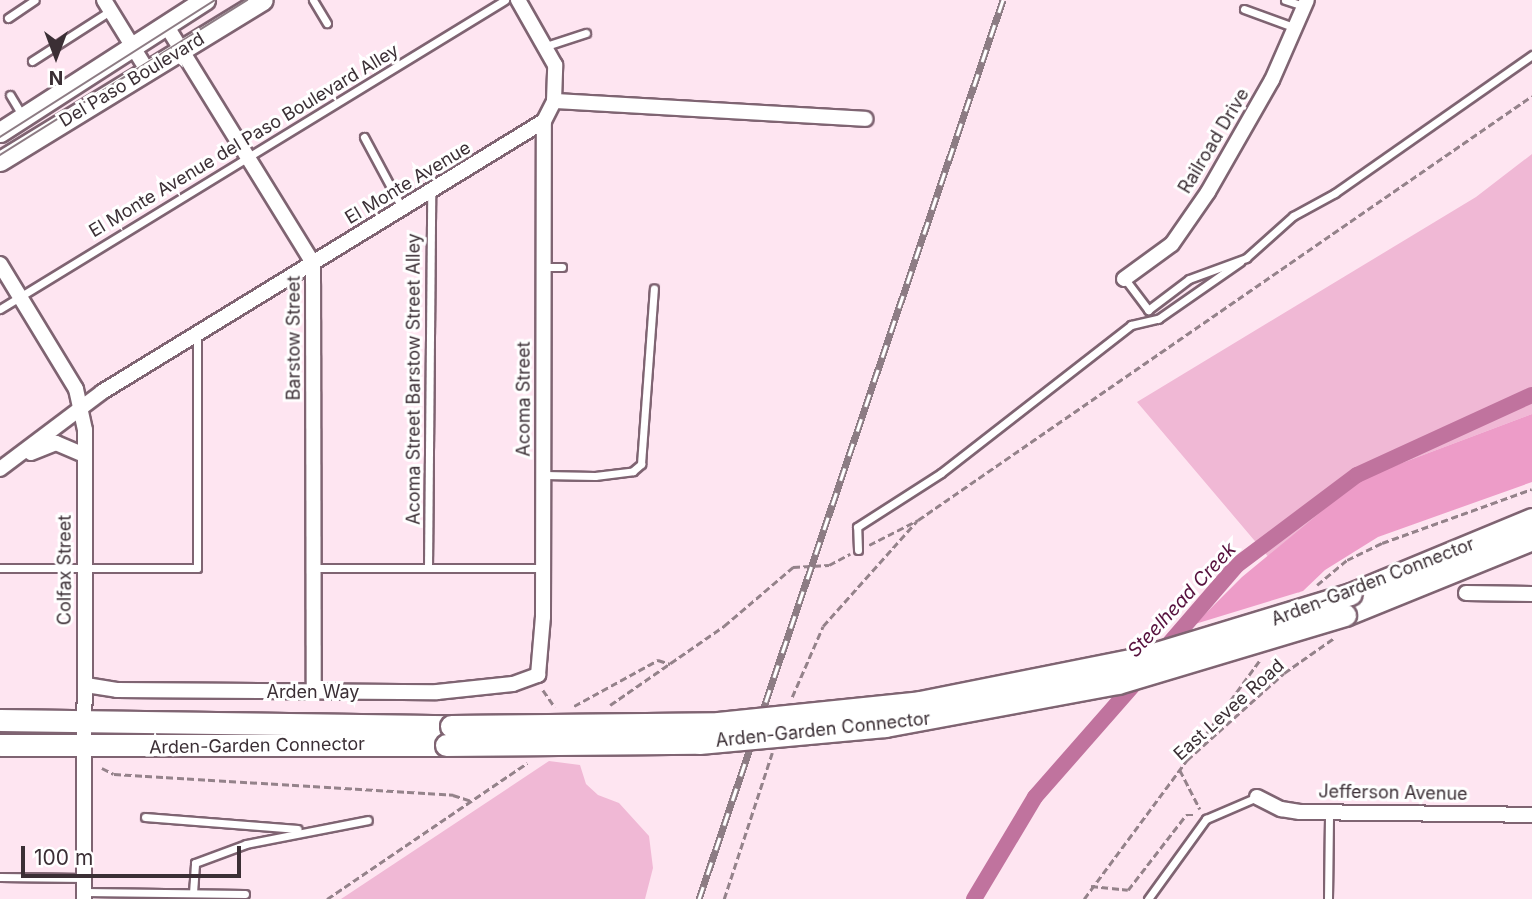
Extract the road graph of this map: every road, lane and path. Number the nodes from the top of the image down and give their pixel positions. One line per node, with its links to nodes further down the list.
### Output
1 (35, 0): 11 (lane)
2 (205, 0): 13 (main road, Del Paso Boulevard)
3 (263, 0): 18 (main road, Del Paso Boulevard)
4 (313, 0): 12 (lane)
5 (505, 0): 30 (lane, El Monte Avenue del Paso Boulevard Alley)
6 (518, 0): 16 (street)
7 (1285, 0): 8 (lane)
8 (1306, 3): 14 (street, Railroad Drive)
9 (107, 5): 17 (street); 20 (lane)
10 (1244, 9): 14 (lane)
11 (8, 18)
12 (327, 23)
13 (166, 25): 17 (main road, Del Paso Boulevard); 18 (street, Barstow Street)
14 (1297, 28): 39 (street, Railroad Drive)
15 (586, 33): 16 (lane)
16 (546, 46): 24 (street)
17 (134, 47): 21 (street); 25 (main road, Del Paso Boulevard)
18 (182, 50): 21 (main road, Del Paso Boulevard); 30 (street, Barstow Street)
19 (1532, 55): 34 (lane)
20 (32, 61)
21 (147, 70): 31 (main road, Del Paso Boulevard)
22 (10, 95): 25 (lane)
23 (1532, 96): 49 (path)
24 (554, 101): 26 (street); 27 (street)
25 (23, 117): 28 (main road, Del Paso Boulevard)
26 (864, 119)
27 (544, 121): 32 (street, El Monte Avenue); 37 (street, Acoma Street)
28 (0, 131)
29 (364, 137): 33 (lane)
30 (250, 157): 35 (street, Barstow Street); 41 (lane, El Monte Avenue del Paso Boulevard Alley)
31 (0, 161)
32 (431, 191): 33 (street, El Monte Avenue); 52 (lane, Acoma Street Barstow Street Alley)
33 (402, 209): 35 (street, El Monte Avenue)
34 (1246, 258): 39 (lane); 51 (lane)
35 (313, 263): 43 (street, El Monte Avenue); 55 (street, Barstow Street)
36 (0, 264): 41 (street, Colfax Street)
37 (543, 267): 38 (lane); 47 (street, Acoma Street)
38 (562, 267)
39 (1124, 279)
40 (653, 288): 47 (lane)
41 (20, 297): 42 (lane, El Monte Avenue del Paso Boulevard Alley); 44 (street, Colfax Street)
42 (0, 309)
43 (197, 333): 44 (street, El Monte Avenue); 54 (lane)
44 (81, 407): 45 (street, Colfax Street); 46 (street, El Monte Avenue)
45 (84, 455): 46 (street, El Monte Avenue); 54 (street, Colfax Street)
46 (5, 464)
47 (543, 475): 56 (street, Acoma Street)
48 (1532, 519): 66 (main road, Arden-Garden Connector, bridge)
49 (918, 520)
50 (1532, 539): 59 (main road, Arden-Garden Connector)
51 (858, 550)
52 (428, 567): 55 (lane); 56 (lane)
53 (0, 568): 54 (lane)
54 (84, 568): 62 (street, Colfax Street)
55 (313, 568): 63 (street, Barstow Street)
56 (543, 568): 61 (street, Acoma Street)
57 (1466, 593): 58 (street)
58 (1532, 594)
59 (1345, 615): 66 (main road, Arden-Garden Connector, bridge); 70 (path, East Levee Road)
60 (670, 664): 61 (path)
61 (538, 675): 63 (street, Arden Way)
62 (86, 685): 63 (street, Arden Way); 65 (street, Colfax Street)
63 (314, 692)
64 (0, 720): 65 (main road)
65 (86, 722): 66 (main road, Arden-Garden Connector); 68 (street, Colfax Street)
66 (448, 736): 68 (main road, Arden-Garden Connector)
67 (0, 746): 68 (main road)
68 (86, 747): 81 (street, Colfax Street)
69 (102, 768): 72 (path)
70 (1180, 770): 76 (path); 80 (path, East Levee Road)
71 (1257, 797): 73 (street, Jefferson Avenue); 76 (lane)
72 (472, 801)
73 (1329, 811): 74 (street, Jefferson Avenue); 86 (lane)
74 (1532, 815)
75 (145, 817): 78 (lane)
76 (1206, 819): 80 (path); 85 (lane)
77 (368, 820): 78 (lane)
78 (305, 830): 82 (lane)
79 (0, 877): 81 (lane)
80 (1091, 886): 84 (path, East Levee Road)
81 (84, 890): 82 (lane)
82 (193, 893): 83 (lane)
83 (245, 894)
84 (1084, 899)
85 (1148, 899)
86 (1328, 899)

